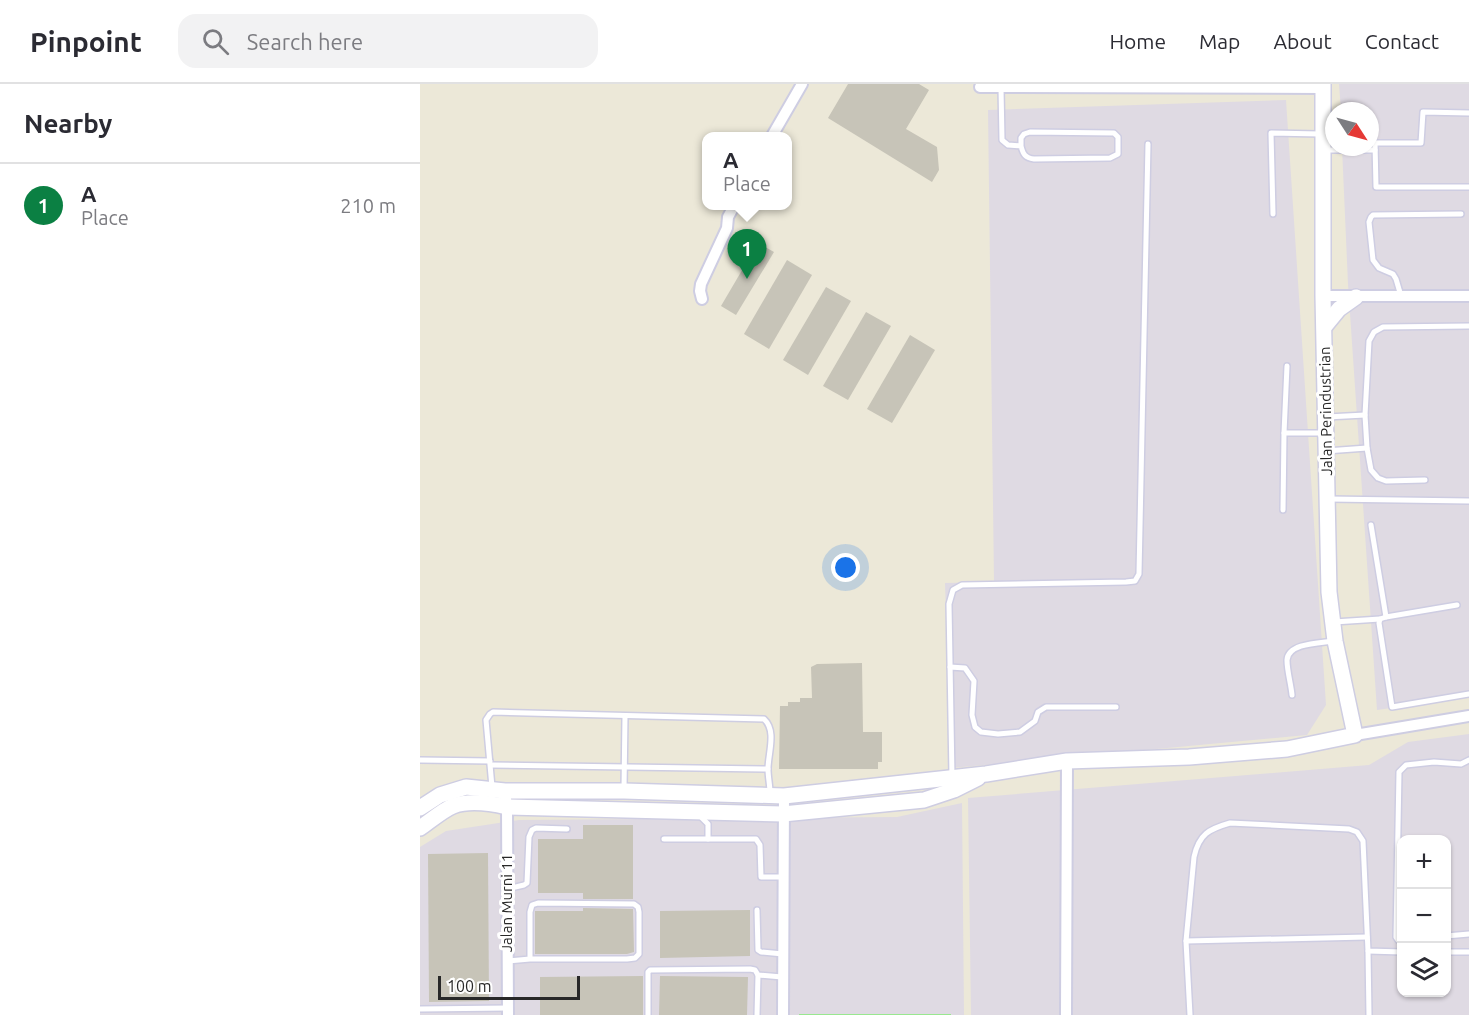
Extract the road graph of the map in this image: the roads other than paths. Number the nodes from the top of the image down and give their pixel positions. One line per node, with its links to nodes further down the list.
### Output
1 (802, 84): 6 (street)
2 (1323, 86): 4 (street); 7 (main road, Jalan Perindustrian)
3 (980, 87): 4 (street)
4 (1001, 88): 10 (lane)
5 (1469, 112): 8 (lane)
6 (774, 132)
7 (1323, 142): 14 (lane); 16 (main road, Jalan Perindustrian)
8 (1379, 143)
9 (1148, 144): 39 (lane)
10 (1021, 146): 10 (lane)
11 (1375, 156): 12 (lane)
12 (1469, 188)
13 (732, 210): 20 (street)
14 (1273, 214)
15 (1461, 214): 17 (lane)
16 (1323, 296): 19 (street); 21 (main road, Jalan Perindustrian)
17 (1401, 296): 18 (street); 19 (street)
18 (1469, 296)
19 (1356, 297): 21 (main road)
20 (702, 299)
21 (1325, 326): 25 (main road, Jalan Perindustrian)
22 (1469, 326): 24 (lane)
23 (1287, 366): 26 (lane)
24 (1365, 415): 25 (lane); 28 (lane)
25 (1325, 417): 27 (main road, Jalan Perindustrian)
26 (1284, 432): 27 (lane); 33 (lane)
27 (1326, 433): 29 (main road, Jalan Perindustrian)
28 (1367, 448): 29 (lane); 30 (lane)
29 (1326, 451): 31 (main road, Jalan Perindustrian)
30 (1425, 480)
31 (1328, 499): 32 (lane); 37 (main road, Jalan Perindustrian)
32 (1469, 501)
33 (1283, 510)
34 (1371, 525): 36 (lane)
35 (1457, 605): 36 (lane)
36 (1383, 618): 37 (lane); 40 (lane)
37 (1332, 622): 38 (main road, Jalan Perindustrian)
38 (1335, 641): 41 (lane); 45 (main road, Jalan Perindustrian)
39 (950, 667): 42 (lane); 52 (lane)
40 (1469, 694)
41 (1292, 695)
42 (1116, 706)
43 (625, 716): 49 (lane); 50 (lane); 51 (lane)
44 (1469, 716): 45 (street)
45 (1355, 735): 48 (main road)
46 (420, 760): 49 (lane)
47 (1469, 760): 69 (lane)
48 (1067, 761): 52 (main road); 85 (street)
49 (490, 763): 50 (lane); 55 (lane)
50 (625, 766): 51 (lane); 53 (lane)
51 (768, 769): 54 (lane)
52 (953, 783): 54 (main road); 58 (main road)
53 (624, 791): 54 (main road); 55 (main road)
54 (777, 795): 58 (street)
55 (499, 797): 56 (main road); 57 (main road); 59 (main road); 64 (street, Jalan Murni 11)
56 (420, 808)
57 (691, 812): 58 (main road); 62 (lane)
58 (783, 814): 63 (street)
59 (420, 828)
60 (567, 829): 64 (lane)
61 (664, 839): 62 (lane)
62 (708, 839): 63 (lane)
63 (783, 877): 75 (street)
64 (507, 889): 77 (street, Jalan Murni 11)
65 (757, 910): 75 (lane)
66 (1469, 934): 67 (lane)
67 (1451, 936)
68 (1367, 937): 70 (lane); 70 (lane); 71 (lane)
69 (1397, 938)
70 (1186, 941): 86 (lane)
71 (1368, 951): 72 (lane); 87 (lane)
72 (1397, 952)
73 (1451, 952): 74 (lane)
74 (1469, 952)
75 (783, 954): 79 (street)
76 (530, 959): 76 (lane); 77 (lane)
77 (507, 961): 81 (street, Jalan Murni 11)
78 (758, 975): 79 (lane); 82 (lane); 83 (lane)
79 (783, 977): 84 (street)
80 (420, 1009): 81 (lane)
81 (508, 1012)
82 (648, 1015)
83 (757, 1015)
84 (783, 1015)
85 (1066, 1015)
86 (1190, 1015)
87 (1370, 1015)

